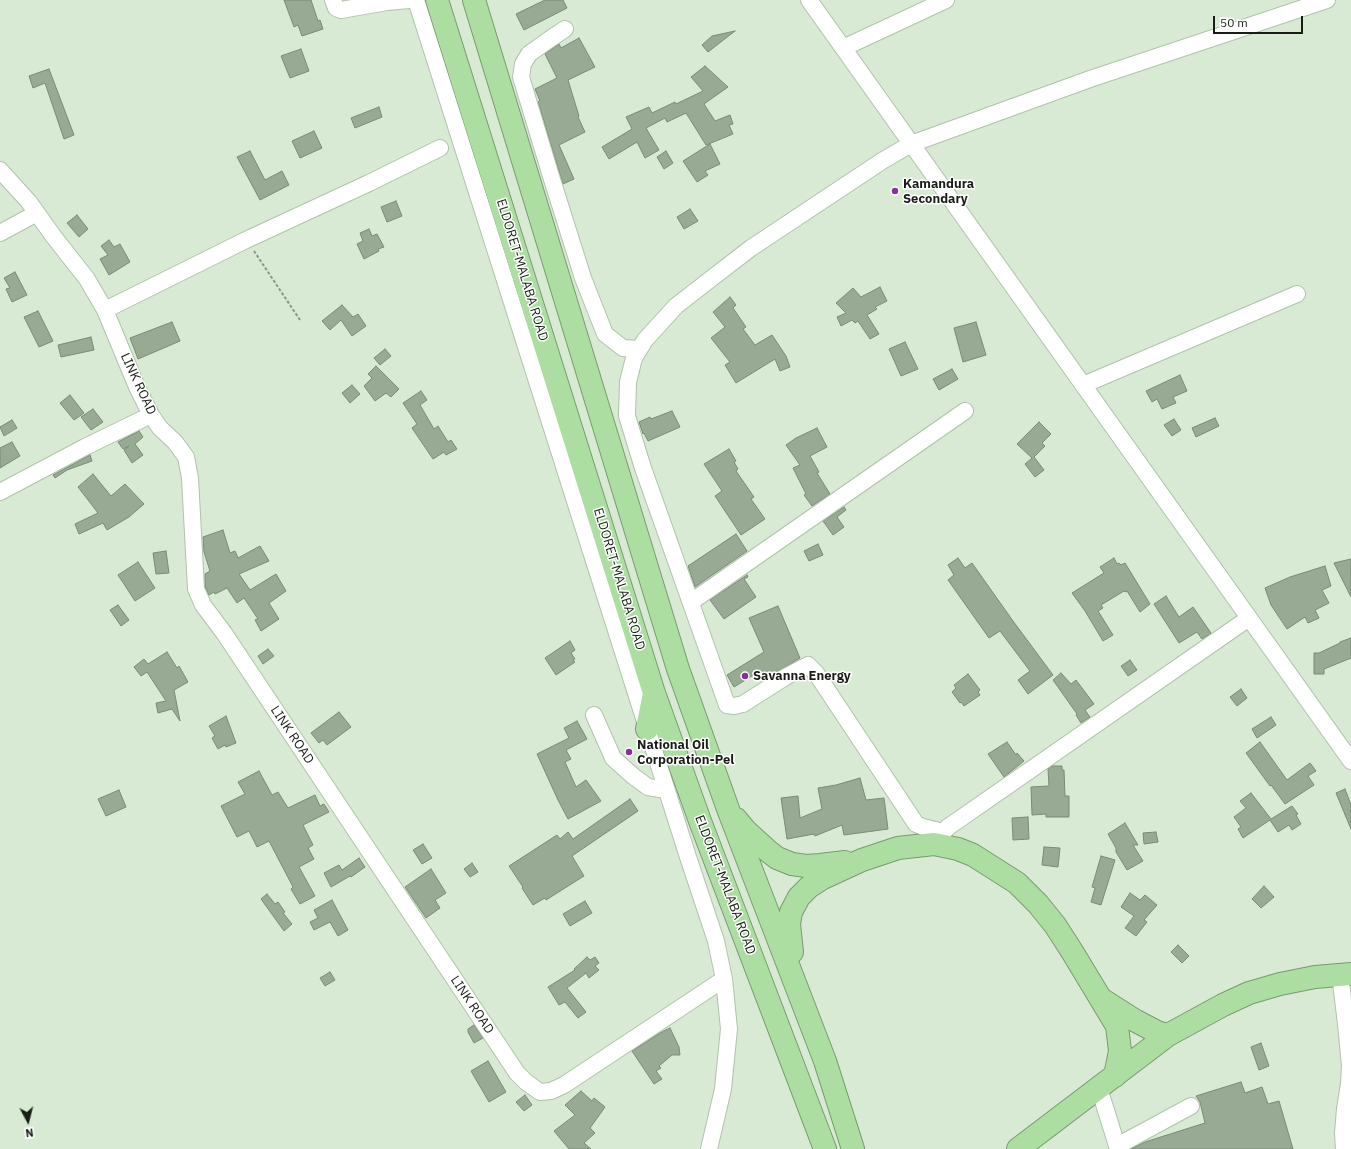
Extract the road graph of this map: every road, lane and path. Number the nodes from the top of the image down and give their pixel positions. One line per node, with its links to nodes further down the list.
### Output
1 (333, 0): 9 (street)
2 (408, 0): 9 (street)
3 (416, 0): 30 (street, ELDORET-MALABA ROAD)
4 (437, 0): 28 (highway, ELDORET-MALABA ROAD)
5 (474, 0): 33 (highway)
6 (809, 0): 11 (street)
7 (946, 0): 11 (street)
8 (1327, 0): 12 (street)
9 (386, 1)
10 (565, 29): 21 (street)
11 (843, 48): 12 (street)
12 (911, 144): 21 (street); 22 (street)
13 (440, 148): 17 (street)
14 (0, 170): 15 (street, LINK ROAD)
15 (37, 213): 16 (street); 19 (street, LINK ROAD)
16 (0, 233)
17 (246, 240): 19 (street); 20 (path)
18 (1297, 294): 22 (street)
19 (105, 310): 24 (street, LINK ROAD)
20 (300, 320)
21 (639, 350): 26 (street)
22 (1083, 385): 27 (street)
23 (965, 411): 26 (street)
24 (151, 415): 25 (street); 37 (street, LINK ROAD)
25 (0, 492)
26 (691, 602): 34 (street)
27 (1249, 618): 31 (street); 34 (street)
28 (654, 693): 30 (highway); 45 (highway, ELDORET-MALABA ROAD)
29 (594, 715): 32 (street)
30 (647, 729): 32 (street, ELDORET-MALABA ROAD)
31 (1351, 761)
32 (666, 790): 37 (street, ELDORET-MALABA ROAD)
33 (728, 809): 35 (highway); 39 (highway)
34 (939, 838): 35 (highway); 38 (highway)
35 (862, 860): 39 (highway)
36 (1348, 973): 40 (highway); 48 (street)
37 (724, 979): 44 (street, ELDORET-MALABA ROAD)
38 (1102, 999): 40 (highway); 41 (highway)
39 (801, 1001): 46 (highway)
40 (1168, 1035): 41 (highway)
41 (1107, 1082): 43 (street); 47 (highway)
42 (1190, 1106): 43 (street)
43 (1118, 1147)
44 (709, 1149)
45 (825, 1149)
46 (853, 1149)
47 (1018, 1149)
48 (1344, 1149)

